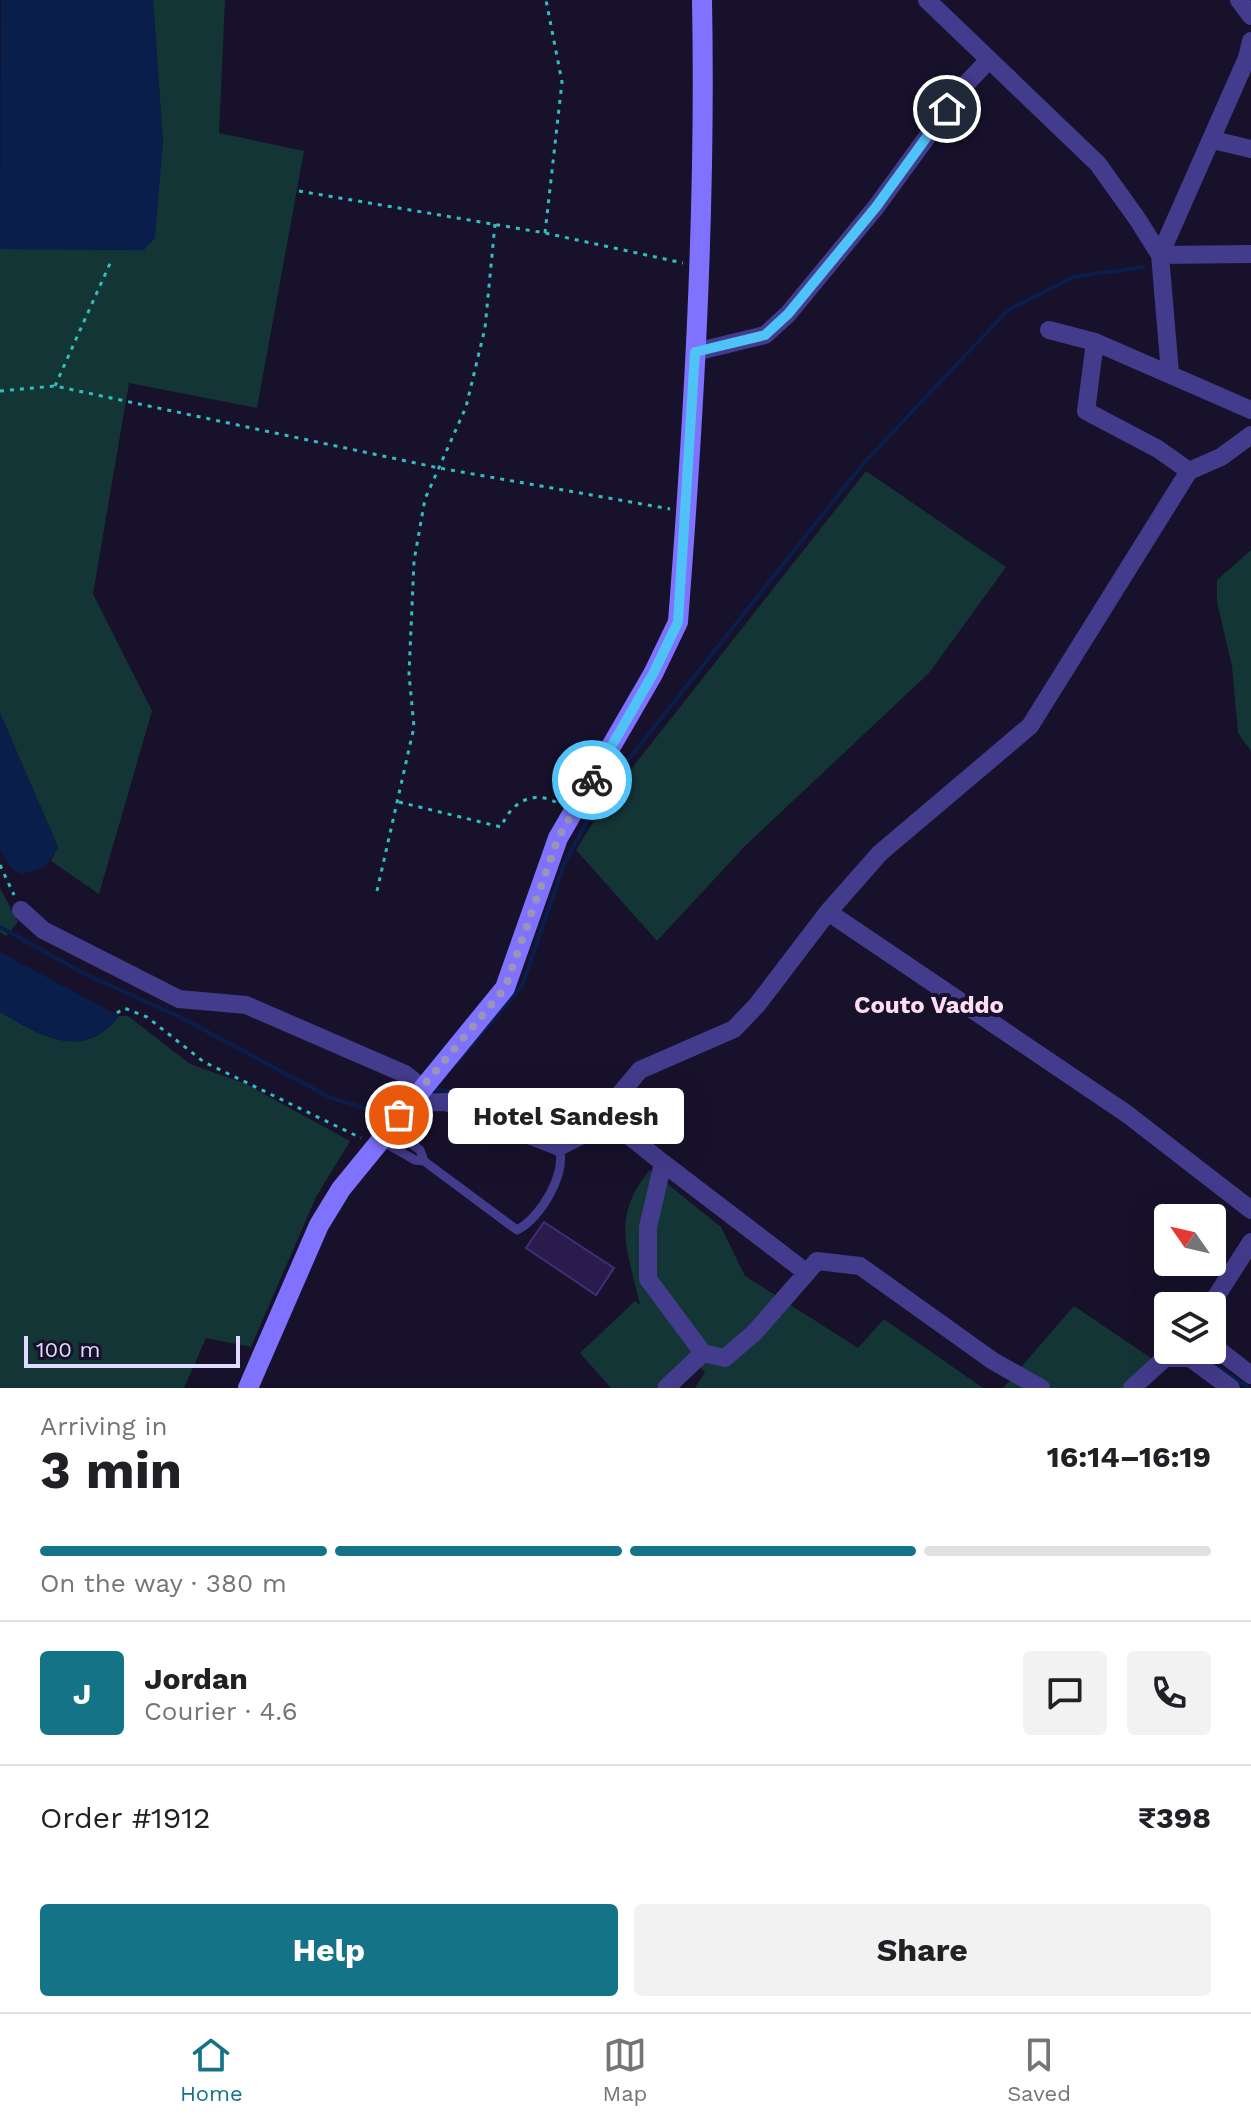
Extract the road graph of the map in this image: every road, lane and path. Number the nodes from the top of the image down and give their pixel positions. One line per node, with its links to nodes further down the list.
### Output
1 (546, 0): 12 (path)
2 (702, 0): 16 (street)
3 (927, 0): 7 (street)
4 (1239, 0): 5 (street)
5 (1251, 16)
6 (1251, 41): 8 (street)
7 (988, 61): 14 (street); 19 (street)
8 (1213, 140): 9 (street); 14 (street)
9 (1251, 149)
10 (299, 191): 11 (path)
11 (495, 224): 12 (path); 25 (path)
12 (545, 233): 16 (path)
13 (1251, 254): 14 (street)
14 (1160, 255): 20 (street)
15 (112, 259): 21 (path)
16 (698, 267): 19 (street)
17 (1049, 330): 18 (street)
18 (1095, 342): 20 (street); 26 (street)
19 (695, 352): 27 (street)
20 (1170, 373): 23 (street)
21 (55, 386): 22 (path); 25 (path)
22 (0, 391)
23 (1251, 410)
24 (1251, 435): 26 (street)
25 (439, 468): 27 (path); 28 (path)
26 (1189, 471): 33 (street)
27 (685, 512): 29 (street)
28 (398, 801): 29 (path); 31 (path)
29 (573, 812): 35 (street)
30 (0, 865): 32 (path)
31 (377, 891)
32 (21, 910): 35 (street)
33 (828, 912): 36 (street); 40 (street)
34 (117, 1013): 37 (path)
35 (416, 1096): 37 (street); 38 (street)
36 (603, 1115): 38 (street); 39 (street)
37 (382, 1138): 38 (lane); 49 (street)
38 (559, 1147)
39 (663, 1163): 42 (street); 44 (street)
40 (1251, 1210)
41 (1251, 1242): 43 (street)
42 (807, 1273): 44 (street); 51 (street)
43 (1219, 1292)
44 (703, 1353): 50 (street)
45 (1226, 1356): 48 (street)
46 (1158, 1364): 52 (street)
47 (1201, 1364): 53 (street)
48 (1251, 1375)
49 (251, 1387)
50 (666, 1388)
51 (1041, 1388)
52 (1132, 1388)
53 (1231, 1388)

